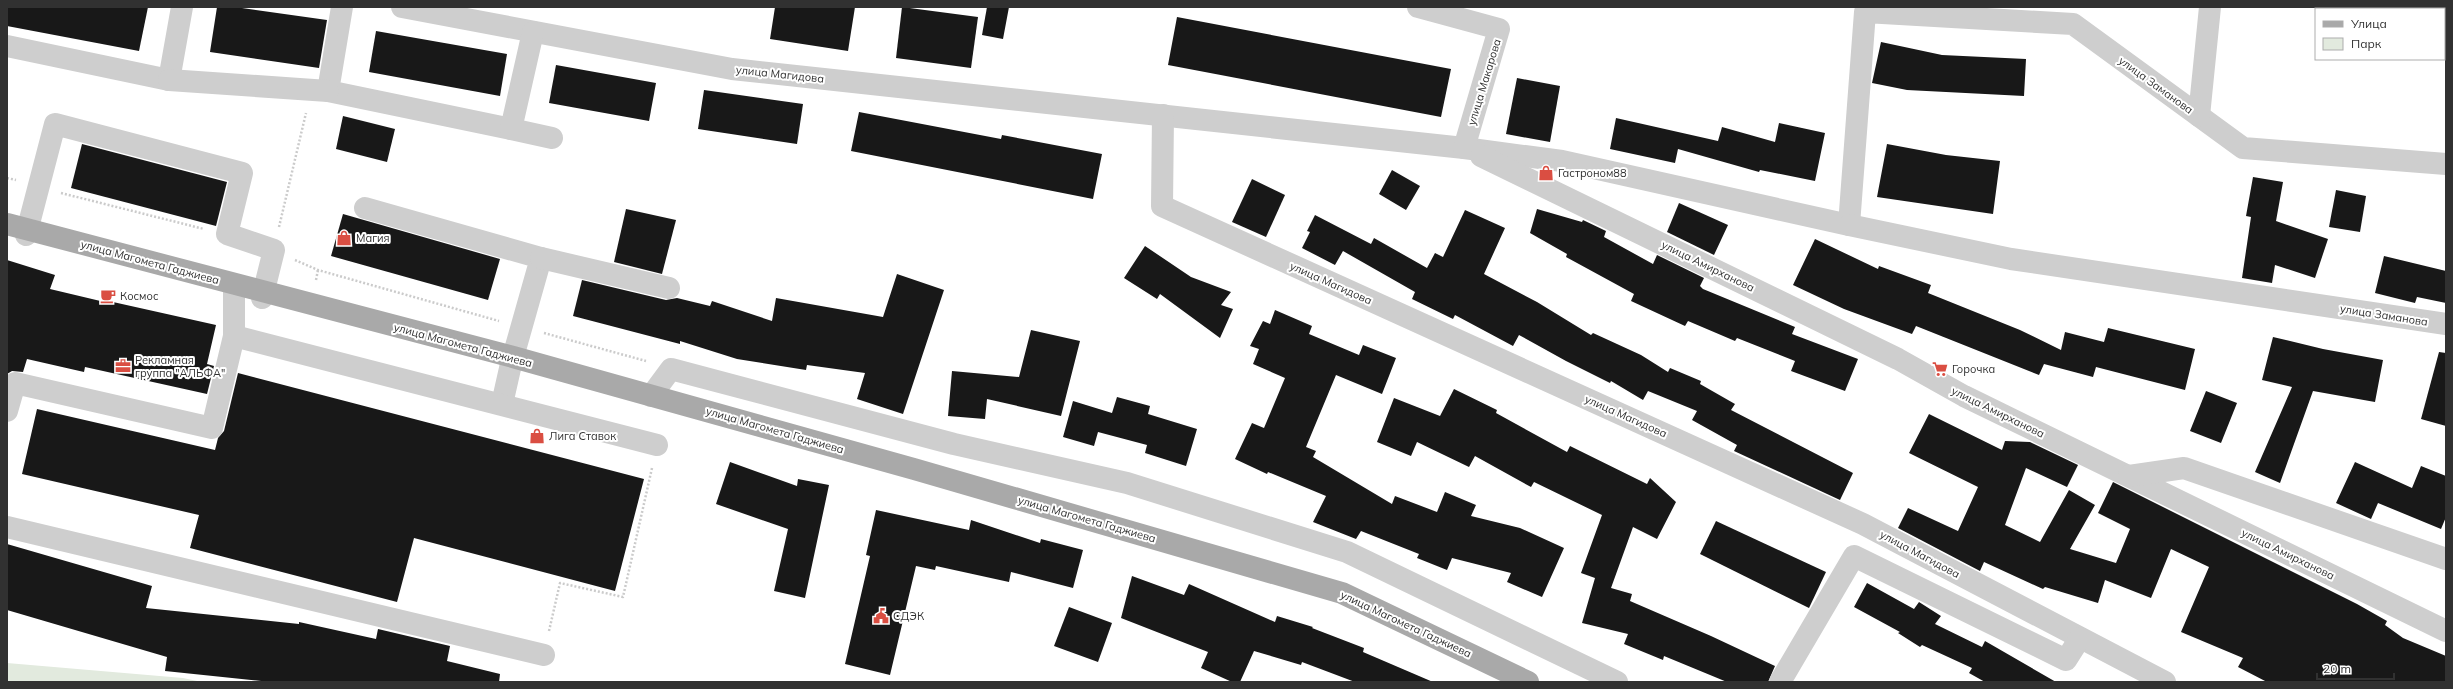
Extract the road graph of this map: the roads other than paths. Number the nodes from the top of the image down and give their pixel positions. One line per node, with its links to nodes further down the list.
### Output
1 (182, 7): 8 (street)
2 (342, 7): 9 (street)
3 (402, 7): 6 (street, улица Магидова)
4 (1418, 7): 14 (street, улица Макарова)
5 (2210, 7): 11 (street)
6 (533, 32): 10 (street, улица Магидова); 12 (street)
7 (7, 46): 8 (street)
8 (170, 80): 9 (street)
9 (320, 90): 12 (street)
10 (1163, 115): 14 (street, улица Магидова); 35 (street, улица Магидова)
11 (2199, 116): 15 (street, улица Заманова); 18 (street, улица Заманова)
12 (511, 129): 13 (street)
13 (552, 138)
14 (1464, 148): 18 (street, улица Заманова); 31 (street, улица Амирханова)
15 (2446, 164)
16 (365, 208): 20 (street)
17 (7, 224): 19 (main road, улица Магомета Гаджиева)
18 (1849, 225): 24 (street, улица Заманова)
19 (20, 232): 22 (main road, улица Магомета Гаджиева); 23 (main road, улица Магомета Гаджиева); 23 (street)
20 (541, 258): 21 (street); 26 (street)
21 (669, 288)
22 (234, 290): 23 (main road, улица Магомета Гаджиева); 25 (street)
23 (263, 295): 26 (main road, улица Магомета Гаджиева)
24 (2446, 324)
25 (234, 336): 28 (street); 29 (street)
26 (512, 360): 27 (main road, улица Магомета Гаджиева); 28 (street); 37 (main road, улица Магомета Гаджиева)
27 (651, 396): 39 (main road, улица Магомета Гаджиева); 40 (street)
28 (502, 404): 30 (street)
29 (7, 411)
30 (657, 445)
31 (2129, 476): 33 (street); 34 (street, улица Амирханова)
32 (7, 527): 36 (street)
33 (2446, 559)
34 (2446, 631)
35 (2080, 638): 41 (street); 42 (street, улица Магидова)
36 (544, 655)
37 (1494, 675): 38 (main road, улица Магомета Гаджиева)
38 (1519, 682)
39 (1528, 682)
40 (1617, 682)
41 (1780, 682)
42 (2165, 682)

